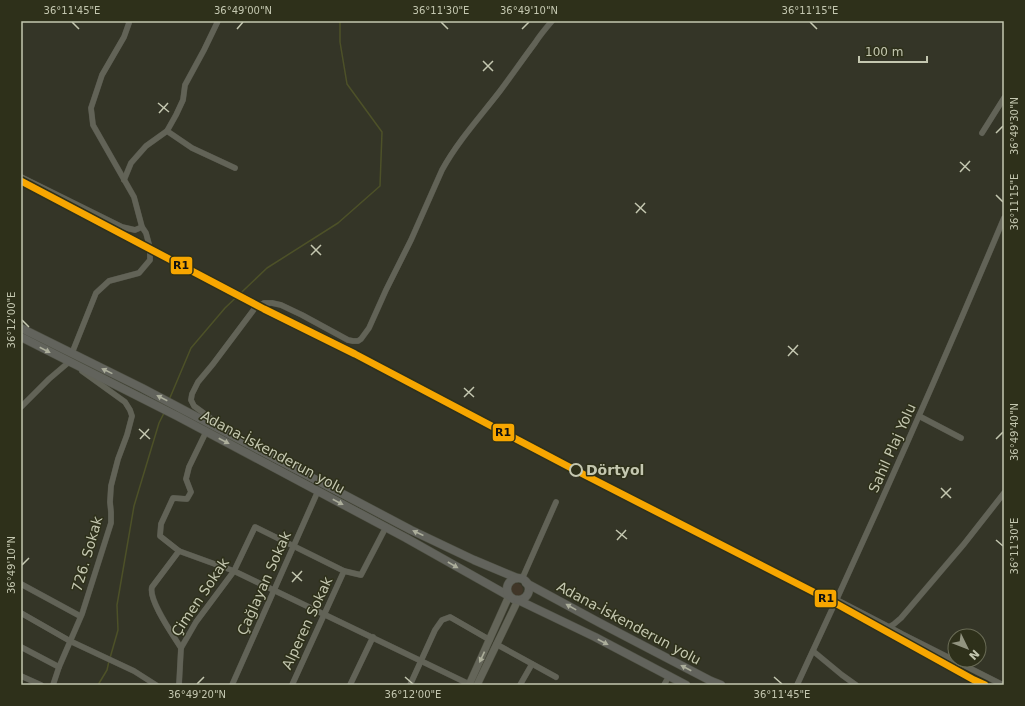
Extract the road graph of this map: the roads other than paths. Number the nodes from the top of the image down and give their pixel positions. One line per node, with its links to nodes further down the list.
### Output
1 (128, 21): 9 (street)
2 (218, 21): 5 (street)
3 (552, 21): 18 (street)
4 (1004, 98): 6 (street)
5 (166, 131): 7 (street); 9 (street)
6 (982, 133)
7 (236, 168)
8 (21, 177): 11 (street)
9 (124, 180): 11 (street)
10 (1004, 218): 17 (street, Sahil Plaj Yolu)
11 (142, 227): 14 (street)
12 (21, 328): 14 (highway, Adana-İskenderun yolu)
13 (21, 337): 15 (highway, Adana-İskenderun yolu, one-way to 15)
14 (72, 353): 15 (highway); 18 (highway, Adana-İskenderun yolu, one-way to 14)
15 (69, 362): 16 (street); 19 (highway, Adana-İskenderun yolu); 37 (street, 726. Sokak)
16 (21, 407)
17 (919, 416): 20 (street); 34 (street, Sahil Plaj Yolu)
18 (221, 430): 29 (highway, Adana-İskenderun yolu, one-way to 18)
19 (206, 432): 21 (highway, Adana-İskenderun yolu, one-way to 21); 26 (street)
20 (961, 438)
21 (318, 491): 24 (highway, Adana-İskenderun yolu, one-way to 24); 25 (street, Çağlayan Sokak)
22 (1004, 493): 38 (street)
23 (556, 502): 29 (street)
24 (386, 527): 28 (street); 32 (highway, Adana-İskenderun yolu, one-way to 32)
25 (293, 545): 27 (street, Çimen Sokak); 28 (street); 31 (street, Çağlayan Sokak)
26 (179, 551): 27 (street); 43 (street)
27 (234, 571): 31 (street); 43 (street, Çimen Sokak)
28 (344, 571): 36 (street, Alperen Sokak)
29 (522, 580): 32 (highway); 33 (highway); 63 (highway, Adana-İskenderun yolu, one-way to 29)
30 (21, 584): 37 (street)
31 (273, 590): 36 (street); 55 (street, Çağlayan Sokak)
32 (509, 596): 33 (highway); 41 (main road)
33 (518, 600): 41 (main road); 49 (highway, Adana-İskenderun yolu, one-way to 49)
34 (836, 600): 38 (street); 44 (street, Sahil Plaj Yolu)
35 (21, 613): 40 (street)
36 (324, 614): 39 (street); 56 (street, Alperen Sokak)
37 (80, 616): 40 (street, 726. Sokak)
38 (889, 627): 66 (street)
39 (373, 637): 45 (street); 57 (street)
40 (70, 641): 47 (street, 726. Sokak); 53 (street)
41 (493, 642): 45 (street); 46 (street); 59 (main road)
42 (21, 647): 47 (street)
43 (181, 648): 54 (street, Çimen Sokak)
44 (813, 651): 64 (street, Sahil Plaj Yolu); 65 (street)
45 (422, 661): 58 (street); 59 (street)
46 (532, 664): 50 (street); 60 (street)
47 (59, 667): 52 (street, 726. Sokak)
48 (21, 676): 51 (street)
49 (669, 676): 61 (street); 62 (highway, Adana-İskenderun yolu)
50 (556, 678)
51 (41, 685)
52 (53, 685)
53 (156, 685)
54 (179, 685)
55 (232, 685)
56 (292, 685)
57 (350, 685)
58 (410, 685)
59 (472, 685)
60 (520, 685)
61 (664, 685)
62 (686, 685)
63 (721, 685)
64 (797, 685)
65 (856, 685)
66 (1003, 685)

